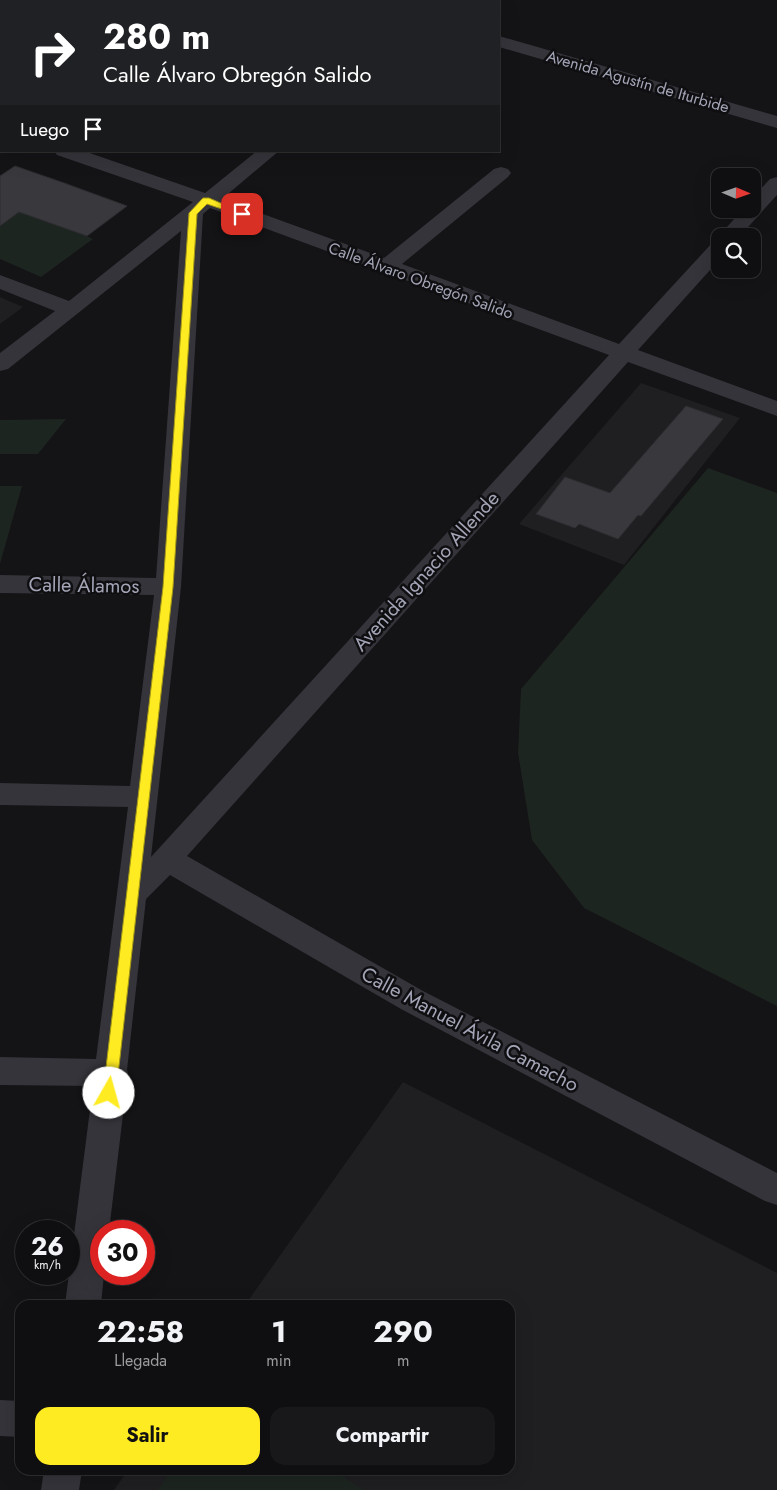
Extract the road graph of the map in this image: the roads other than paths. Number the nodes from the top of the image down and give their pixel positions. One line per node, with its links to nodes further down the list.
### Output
1 (500, 41): 2 (street, Avenida Agustín de Iturbide)
2 (777, 122)
3 (66, 152): 7 (street, Calle Álvaro Obregón Salido)
4 (268, 152): 7 (street)
5 (501, 173): 10 (street)
6 (777, 183): 8 (street)
7 (199, 207): 10 (street, Calle Álvaro Obregón Salido); 12 (street); 17 (street)
8 (735, 228)
9 (711, 256): 13 (street, Avenida Ignacio Allende)
10 (386, 267): 13 (street, Calle Álvaro Obregón Salido)
11 (0, 281): 12 (street)
12 (71, 310): 14 (street)
13 (622, 354): 15 (street, Calle Álvaro Obregón Salido); 20 (street, Avenida Ignacio Allende)
14 (0, 364)
15 (777, 409)
16 (0, 584): 17 (street, Calle Álamos)
17 (168, 587): 19 (street)
18 (0, 794): 19 (street)
19 (142, 797): 21 (street)
20 (167, 859): 21 (street, Avenida Ignacio Allende); 24 (street, Calle Manuel Ávila Camacho)
21 (131, 895): 23 (street)
22 (0, 1071): 23 (street)
23 (112, 1073): 25 (street)
24 (777, 1190)
25 (84, 1300)
26 (0, 1418): 27 (street)
27 (15, 1418)
28 (62, 1475): 29 (street)
29 (60, 1490)

